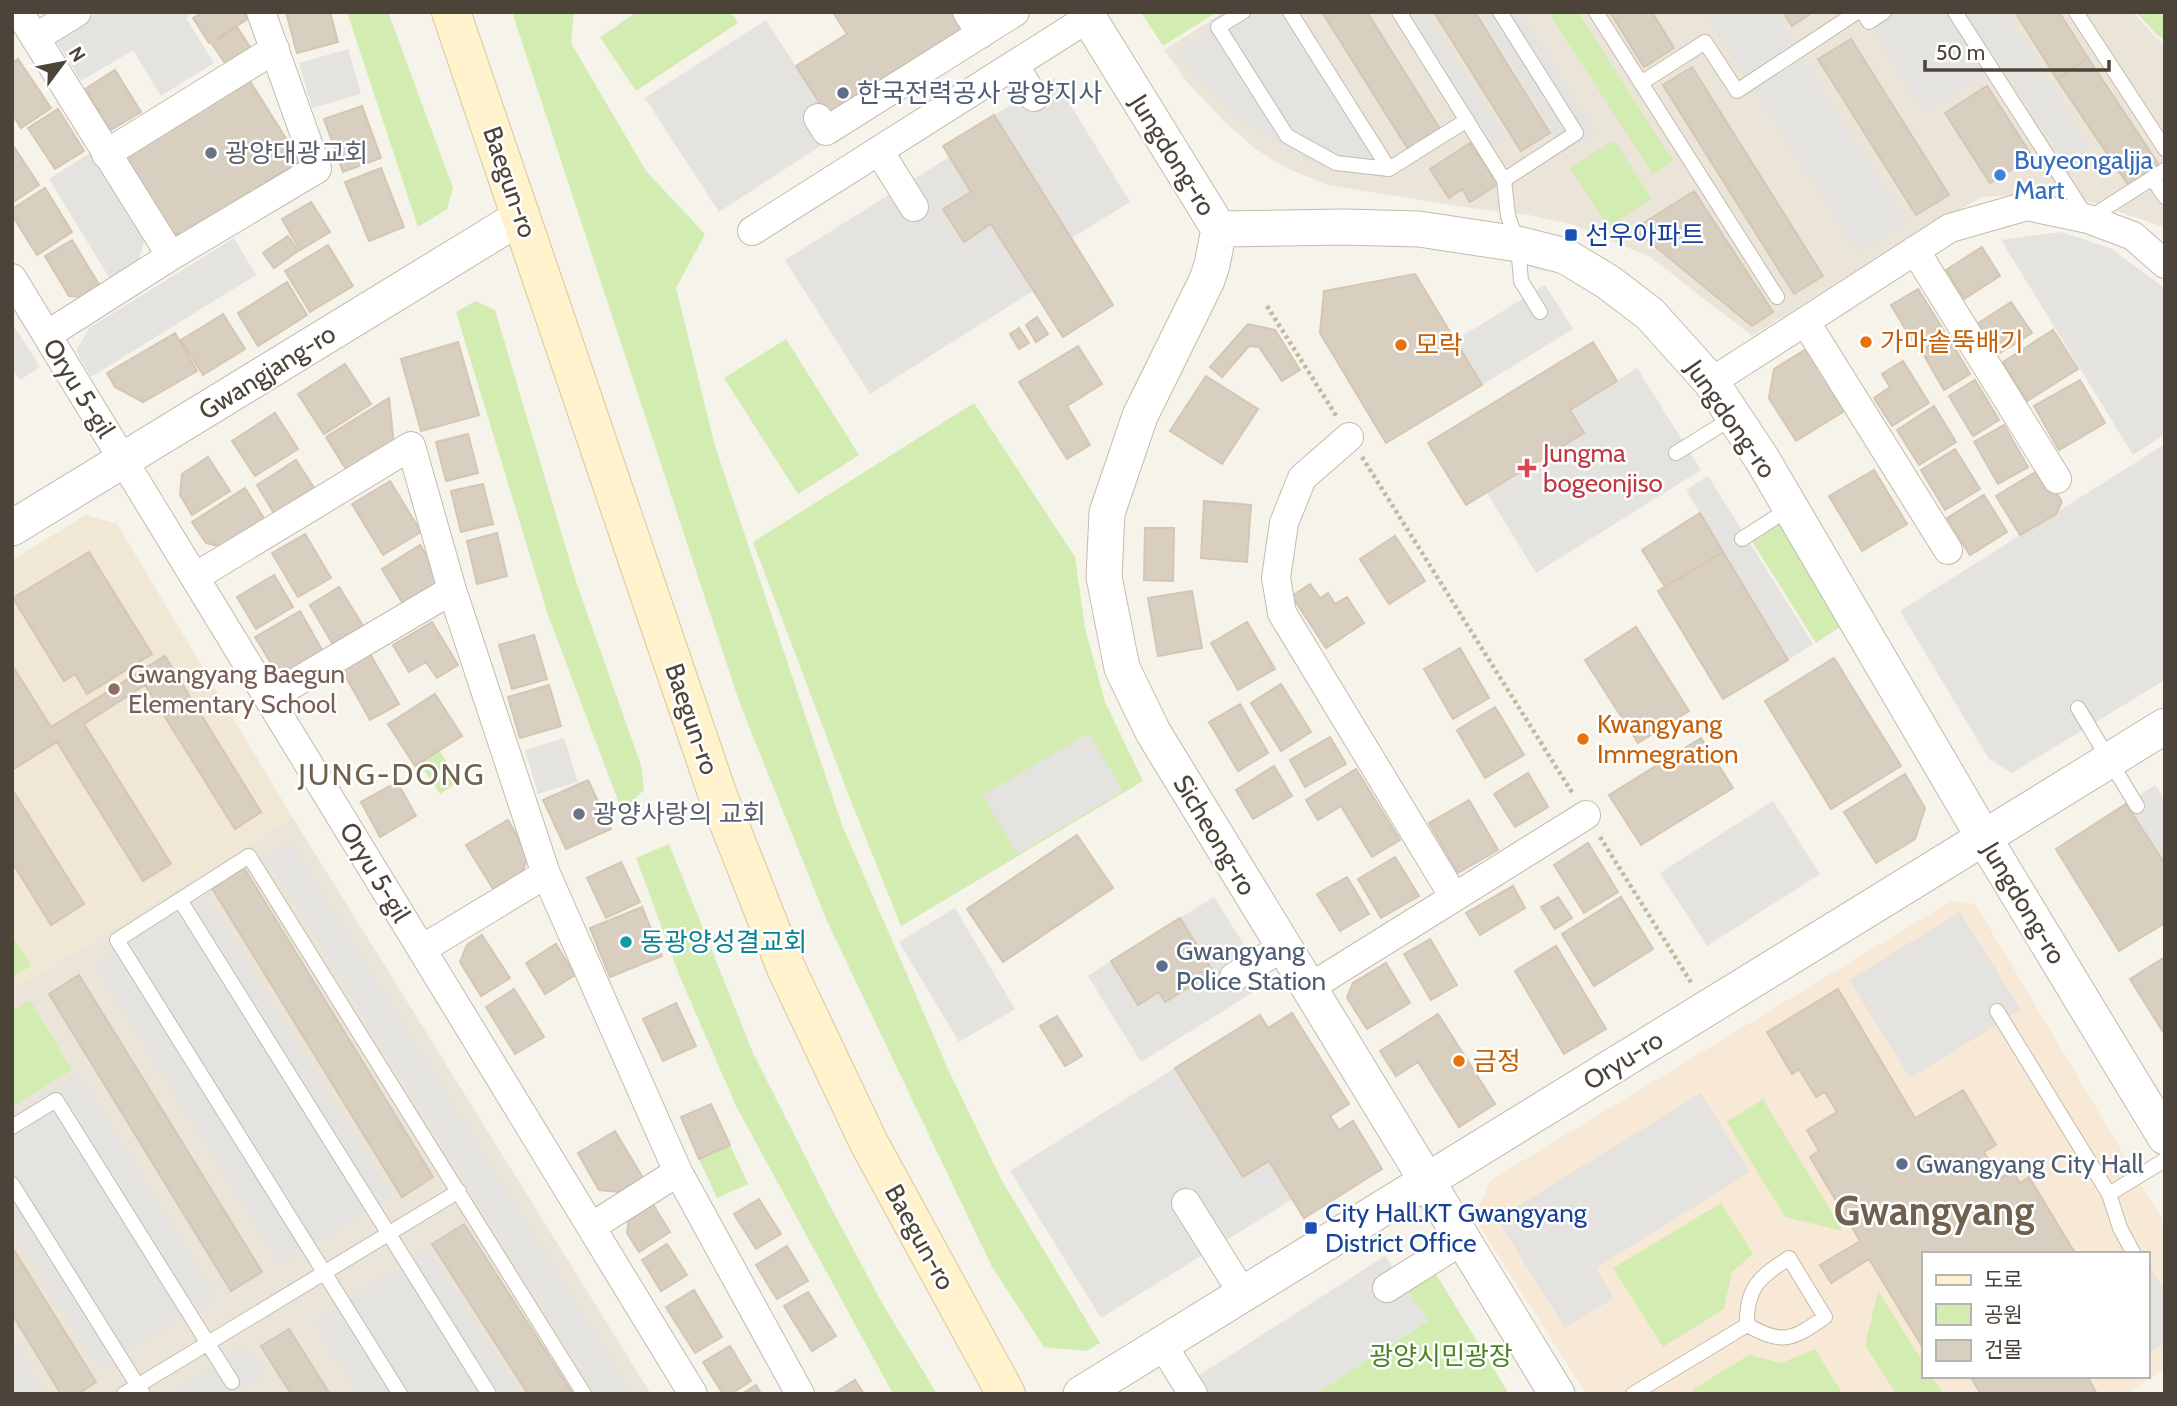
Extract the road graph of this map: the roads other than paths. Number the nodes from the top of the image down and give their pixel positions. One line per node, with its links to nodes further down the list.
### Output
1 (19, 12): 18 (street)
2 (78, 12): 18 (street)
3 (261, 12): 19 (street)
4 (451, 12): 33 (main road, Baegun-ro)
5 (1015, 12): 17 (street)
6 (1243, 12): 28 (lane)
7 (1290, 12): 28 (lane)
8 (1399, 12): 24 (lane)
9 (1500, 12): 30 (lane)
10 (1596, 12): 21 (lane)
11 (1857, 12): 21 (lane)
12 (1863, 12): 13 (lane)
13 (1884, 12)
14 (1955, 12): 34 (lane)
15 (2076, 12): 25 (lane)
16 (1086, 15): 20 (street); 35 (street, Jungdong-ro)
17 (974, 23): 23 (street)
18 (35, 38): 27 (street)
19 (275, 49): 27 (street); 39 (street)
20 (1014, 65): 22 (street); 26 (street)
21 (1641, 83): 42 (lane)
22 (1034, 97)
23 (818, 118)
24 (1467, 120): 28 (lane); 30 (lane)
25 (2165, 149)
26 (879, 151): 32 (street); 36 (street)
27 (106, 154): 39 (street)
28 (1389, 169)
29 (2159, 174): 31 (lane); 34 (lane)
30 (1504, 180): 37 (lane)
31 (2165, 197)
32 (914, 207)
33 (522, 216): 50 (street, Gwangjang-ro); 100 (main road, Baegun-ro)
34 (2088, 219): 38 (street); 40 (street)
35 (1219, 229): 37 (street, Jungdong-ro); 68 (street, Sicheong-ro)
36 (752, 231)
37 (1518, 244): 43 (lane); 46 (street, Jungdong-ro)
38 (1915, 250): 44 (street); 51 (street)
39 (171, 256): 45 (street)
40 (2165, 264)
41 (12, 278): 45 (street, Oryu 5-gil)
42 (1777, 297)
43 (1540, 312)
44 (1805, 321): 46 (street); 55 (street)
45 (47, 335): 50 (street, Oryu 5-gil)
46 (1711, 382): 47 (street, Jungdong-ro)
47 (1734, 417): 49 (lane); 52 (street, Jungdong-ro)
48 (1349, 436): 66 (street)
49 (1676, 453)
50 (124, 460): 53 (street, Gwangjang-ro); 56 (street, Oryu 5-gil)
51 (2057, 479)
52 (1790, 508): 54 (lane); 64 (street, Jungdong-ro)
53 (12, 528)
54 (1742, 539)
55 (1948, 550)
56 (195, 577): 57 (street); 58 (street, Oryu 5-gil)
57 (452, 590): 58 (street); 65 (street)
58 (269, 698): 69 (street, Oryu 5-gil)
59 (2078, 708): 61 (lane)
60 (2165, 726): 61 (street, Oryu-ro)
61 (2109, 761): 62 (lane); 64 (street, Oryu-ro)
62 (2137, 806)
63 (1586, 815): 66 (street)
64 (1984, 838): 74 (street, Jungdong-ro); 77 (street, Oryu-ro)
65 (547, 874): 69 (street); 76 (street)
66 (1454, 897): 71 (street)
67 (180, 900): 79 (lane); 83 (lane); 86 (lane)
68 (1283, 947): 70 (street); 71 (street, Sicheong-ro)
69 (422, 949): 82 (street, Oryu 5-gil)
70 (1234, 978)
71 (1309, 988): 77 (street, Sicheong-ro)
72 (1997, 1011): 80 (lane)
73 (12, 1127): 90 (lane)
74 (2165, 1136)
75 (2165, 1160): 80 (lane)
76 (678, 1172): 82 (street); 99 (street)
77 (1427, 1181): 84 (street, Sicheong-ro); 88 (street, Oryu-ro)
78 (12, 1184): 93 (lane)
79 (458, 1191): 83 (lane); 97 (lane)
80 (2109, 1194): 85 (lane)
81 (1185, 1203): 88 (street)
82 (591, 1227): 98 (street, Oryu 5-gil)
83 (388, 1234): 86 (lane); 96 (lane)
84 (1463, 1240): 87 (street); 103 (street, Sicheong-ro)
85 (2133, 1252)
86 (325, 1272): 90 (lane); 95 (lane)
87 (1387, 1288)
88 (1243, 1294): 91 (street, Oryu-ro)
89 (1747, 1325): 89 (lane); 104 (lane)
90 (208, 1343): 92 (lane); 93 (lane)
91 (1162, 1344): 101 (street, Oryu-ro); 102 (street)
92 (232, 1382)
93 (141, 1389): 94 (lane)
94 (124, 1394)
95 (400, 1394)
96 (489, 1394)
97 (584, 1394)
98 (693, 1394)
99 (800, 1394)
100 (1006, 1394)
101 (1081, 1394)
102 (1193, 1394)
103 (1557, 1394)
104 (1633, 1394)

